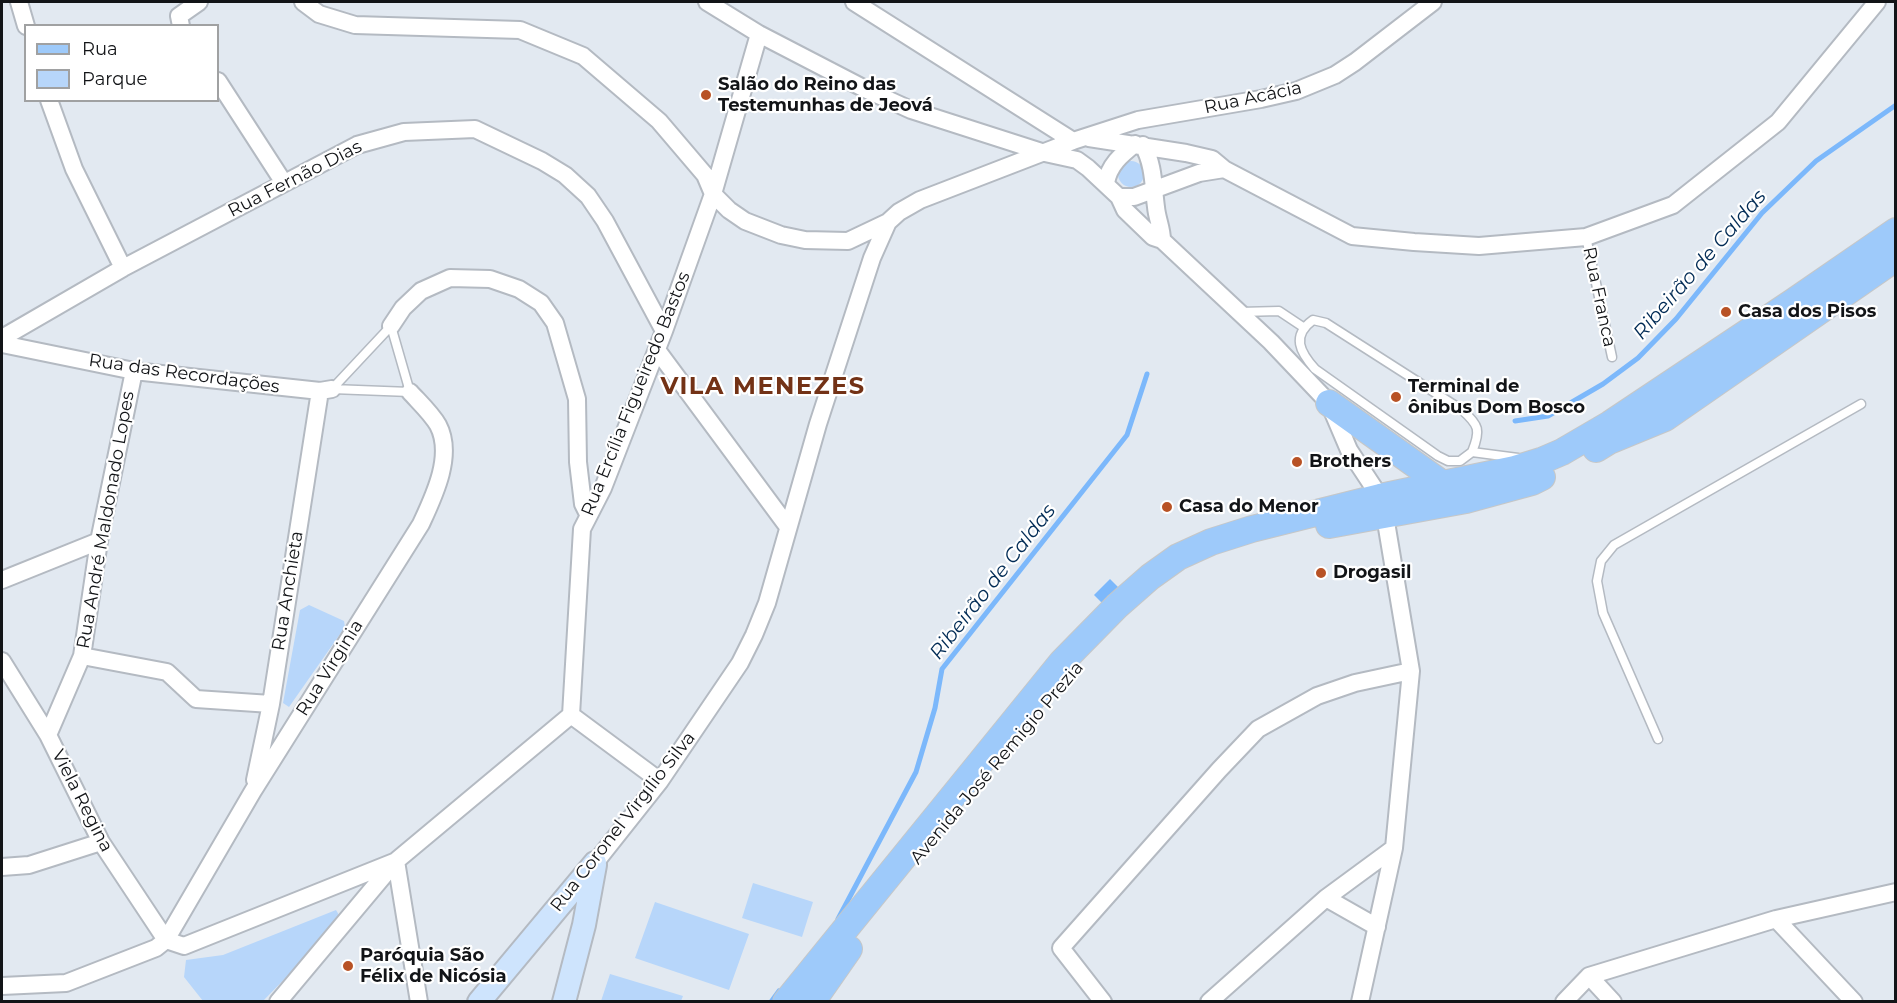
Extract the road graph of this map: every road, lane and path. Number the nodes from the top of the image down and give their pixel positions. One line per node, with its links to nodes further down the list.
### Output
1 (19, 2): 8 (street)
2 (199, 2): 9 (street)
3 (303, 2): 20 (street)
4 (707, 2): 10 (street)
5 (854, 2): 13 (street)
6 (1433, 2): 13 (street, Rua Acácia)
7 (1877, 2): 24 (street)
8 (25, 24)
9 (181, 24)
10 (759, 34): 15 (street); 20 (street, Rua Ercília Figueiredo Bastos)
11 (219, 83): 17 (street)
12 (50, 102): 27 (street)
13 (1079, 139): 14 (street); 15 (street)
14 (1139, 145): 16 (street); 18 (street); 19 (street)
15 (1045, 153): 18 (street); 22 (street)
16 (1224, 169): 19 (street); 24 (street)
17 (284, 183): 27 (street, Rua Fernão Dias); 31 (street, Rua Fernão Dias)
18 (1106, 183): 21 (street)
19 (1155, 190): 21 (street); 25 (street)
20 (712, 194): 22 (street); 31 (street, Rua Ercília Figueiredo Bastos)
21 (1119, 197): 25 (street)
22 (888, 222): 46 (street, Rua Coronel Virgílio Silva)
23 (1896, 231): 42 (main road, Avenida José Remigio Prezia)
24 (1586, 237): 35 (lane, Rua Franca)
25 (1162, 240): 28 (street)
26 (1896, 258): 44 (main road, Avenida José Remigio Prezia)
27 (123, 268): 32 (street, Rua Fernão Dias)
28 (1238, 312): 30 (lane); 39 (street)
29 (391, 326): 37 (lane); 38 (lane); 45 (street)
30 (1303, 327): 41 (lane); 41 (lane)
31 (664, 331): 34 (street, Rua Ercília Figueiredo Bastos)
32 (2, 338)
33 (2, 344): 36 (street, Rua das Recordações)
34 (657, 350): 45 (street, Rua Ercília Figueiredo Bastos); 46 (street)
35 (1612, 357)
36 (134, 371): 37 (street, Rua das Recordações); 47 (street, Rua André Maldonado Lopes)
37 (326, 390): 38 (lane); 52 (street, Rua Anchieta)
38 (410, 392): 57 (street, Rua Virginia)
39 (1329, 403): 43 (main road); 44 (street)
40 (1861, 404): 55 (lane)
41 (1472, 452): 42 (lane)
42 (1541, 461): 43 (main road, Avenida José Remigio Prezia)
43 (1444, 485): 44 (main road, Avenida José Remigio Prezia)
44 (1383, 506): 51 (street); 76 (main road, Avenida José Remigio Prezia); 77 (main road, Avenida José Remigio Prezia)
45 (588, 514): 53 (street, Rua Ercília Figueiredo Bastos)
46 (788, 527): 56 (street, Rua Coronel Virgílio Silva)
47 (99, 541): 48 (street); 49 (street, Rua André Maldonado Lopes)
48 (2, 580)
49 (82, 656): 52 (street); 54 (street, Rua André Maldonado Lopes)
50 (2, 661): 54 (street, Viela Regina)
51 (1411, 671): 59 (street); 78 (street)
52 (270, 704): 57 (street, Rua Anchieta)
53 (571, 715): 56 (street); 60 (street)
54 (48, 735): 58 (street, Viela Regina)
55 (1658, 739)
56 (660, 781): 61 (street, Rua Coronel Virgílio Silva)
57 (253, 791): 69 (street, Rua Virginia)
58 (101, 842): 62 (street); 69 (street, Viela Regina)
59 (1394, 848): 64 (street); 68 (street)
60 (396, 861): 69 (street); 72 (street); 73 (street)
61 (595, 863): 65 (street, Rua Coronel Virgílio Silva); 67 (street)
62 (2, 867)
63 (1896, 892): 66 (street)
64 (1326, 898): 68 (street); 79 (street)
65 (555, 908): 67 (street); 74 (street, Rua Coronel Virgílio Silva)
66 (1776, 920): 70 (street); 83 (street)
67 (584, 924): 75 (street)
68 (1377, 927): 80 (street)
69 (166, 940): 71 (street)
70 (1589, 976): 81 (street); 82 (street)
71 (2, 986)
72 (278, 1002)
73 (420, 1002)
74 (479, 1002)
75 (564, 1002)
76 (786, 1002)
77 (812, 1002)
78 (1103, 1002)
79 (1209, 1002)
80 (1360, 1002)
81 (1564, 1002)
82 (1613, 1002)
83 (1854, 1002)

